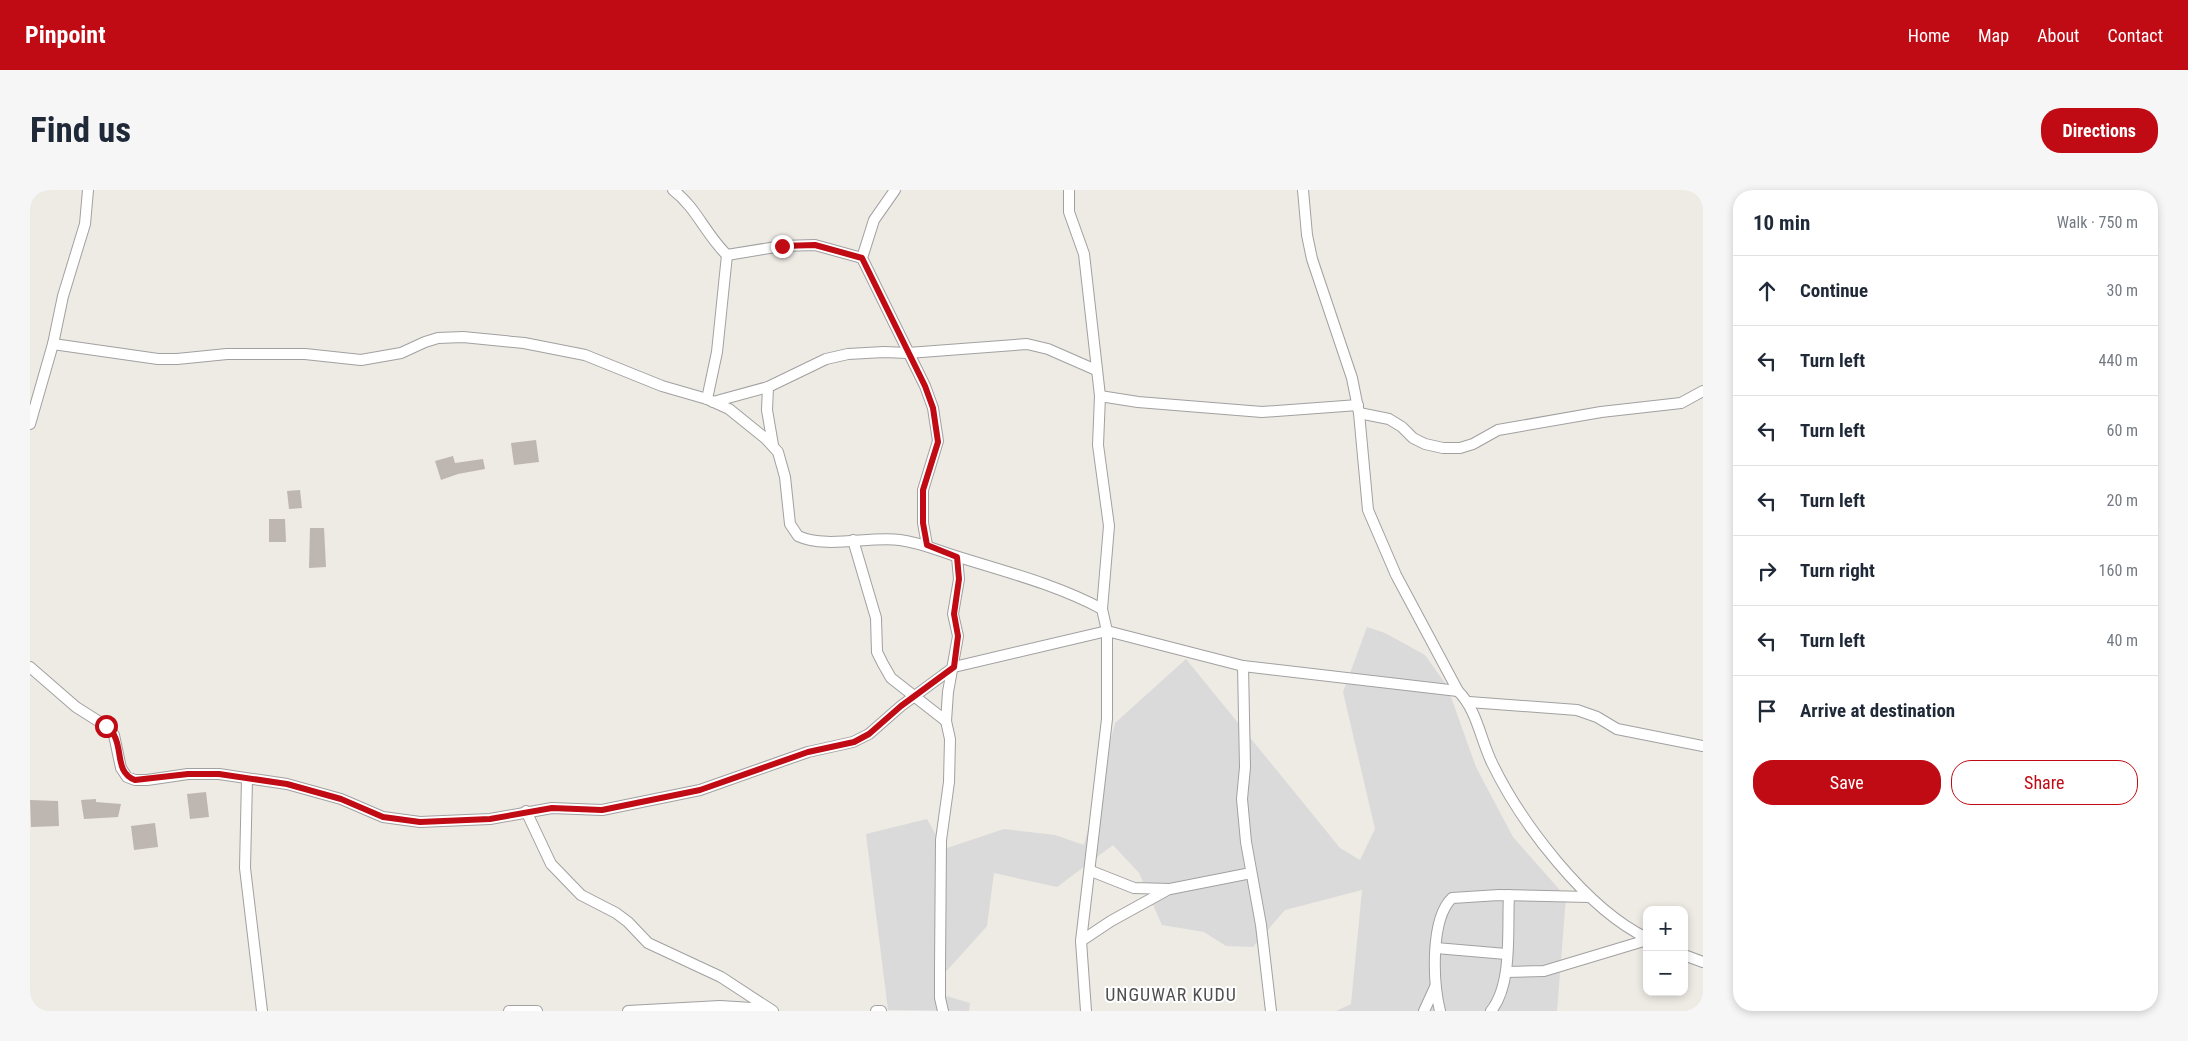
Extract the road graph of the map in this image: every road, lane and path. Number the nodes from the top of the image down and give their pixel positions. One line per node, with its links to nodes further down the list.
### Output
1 (88, 190): 8 (street)
2 (673, 190): 6 (street)
3 (895, 190): 7 (street)
4 (1069, 190): 10 (street)
5 (1303, 190): 15 (street)
6 (727, 255): 7 (street); 14 (street)
7 (862, 258): 9 (street)
8 (53, 344): 14 (street); 16 (street)
9 (908, 353): 10 (street); 11 (street); 19 (street)
10 (1096, 370): 13 (street)
11 (768, 387): 14 (street); 17 (street)
12 (1703, 391): 15 (street)
13 (1100, 396): 15 (street); 21 (street)
14 (710, 400): 17 (street)
15 (1358, 409): 26 (street)
16 (30, 424)
17 (773, 446): 18 (street)
18 (853, 540): 19 (street); 27 (street)
19 (927, 545): 20 (street)
20 (957, 557): 21 (street); 25 (street)
21 (1102, 608): 22 (street)
22 (1107, 631): 23 (street); 25 (street); 33 (street)
23 (1243, 666): 26 (street); 34 (street)
24 (30, 667): 31 (street)
25 (954, 667): 27 (street); 29 (street)
26 (1458, 691): 28 (street)
27 (915, 696): 29 (street); 32 (street)
28 (1469, 702): 30 (street); 37 (street)
29 (946, 721): 54 (street)
30 (1703, 746)
31 (247, 779): 32 (street); 48 (street)
32 (526, 811): 47 (street)
33 (1091, 871): 35 (street); 40 (street)
34 (1251, 874): 35 (street); 56 (street)
35 (1170, 889): 40 (street)
36 (1509, 895): 37 (street); 41 (street); 42 (street)
37 (1589, 897): 38 (street)
38 (1643, 937)
39 (1643, 940): 45 (street)
40 (1081, 941): 55 (street)
41 (1436, 948): 42 (street); 46 (street)
42 (1506, 954): 45 (street)
43 (1688, 956): 44 (street)
44 (1703, 962)
45 (1506, 972): 59 (street)
46 (1435, 987): 57 (street); 58 (street)
47 (771, 1010): 51 (street)
48 (262, 1011)
49 (509, 1011): 50 (street)
50 (537, 1011)
51 (628, 1011)
52 (876, 1011): 53 (street)
53 (881, 1011)
54 (943, 1011)
55 (1086, 1011)
56 (1271, 1011)
57 (1424, 1011)
58 (1440, 1011)
59 (1491, 1011)

